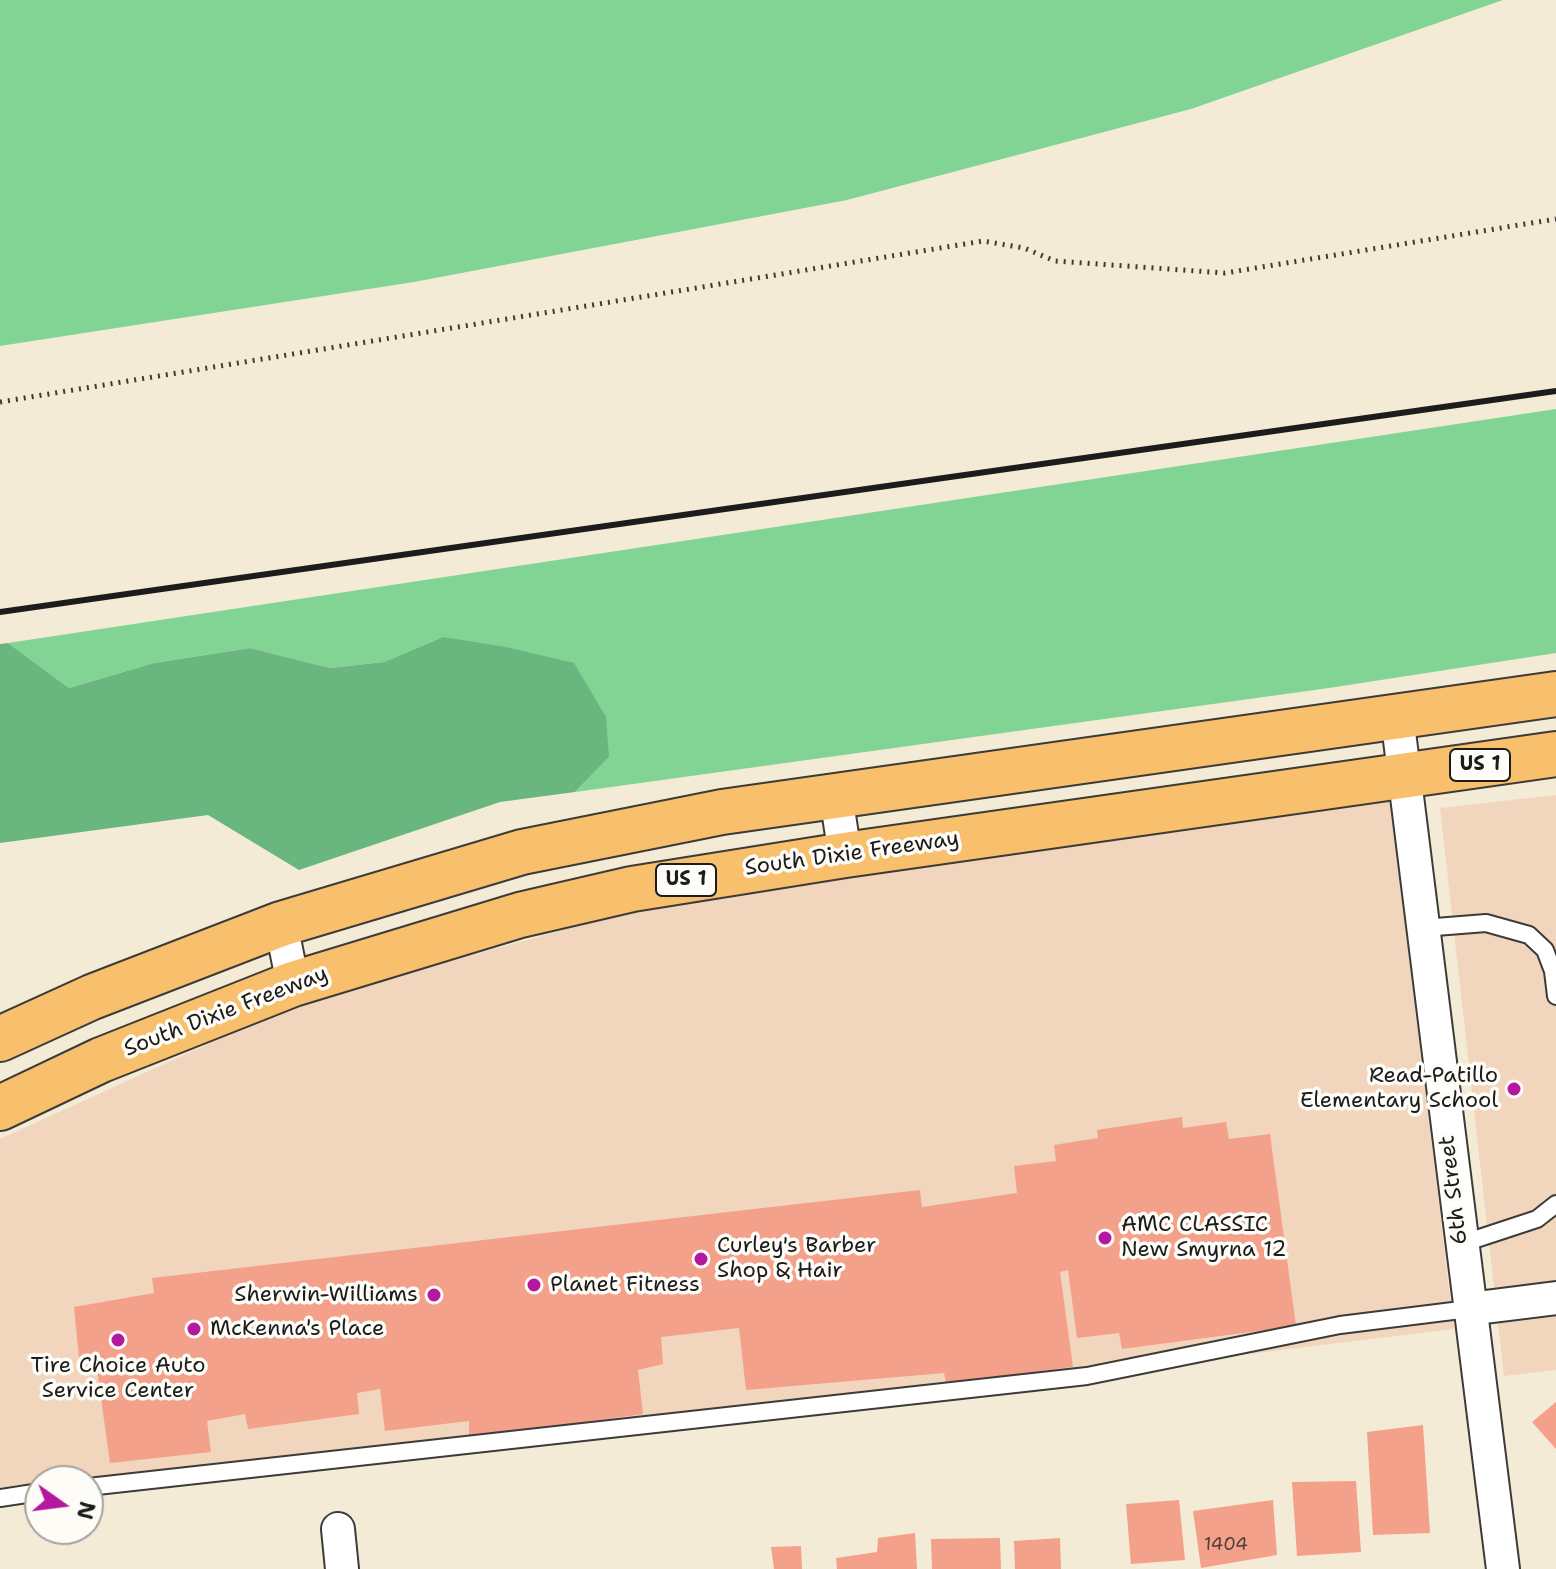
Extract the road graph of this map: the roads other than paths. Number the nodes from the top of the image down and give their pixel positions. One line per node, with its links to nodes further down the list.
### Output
1 (1556, 694): 2 (main road)
2 (1397, 716): 4 (street, 6th Street); 5 (main road)
3 (1556, 754): 4 (main road, US 1)
4 (1404, 775): 6 (main road, South Dixie Freeway / US 1); 8 (street, 6th Street)
5 (836, 796): 6 (street); 7 (main road)
6 (845, 855): 9 (main road, South Dixie Freeway / US 1)
7 (281, 924): 9 (street); 11 (main road)
8 (1423, 928): 10 (lane); 14 (street, 6th Street)
9 (293, 984): 12 (main road, South Dixie Freeway / US 1)
10 (1556, 996)
11 (0, 1039)
12 (0, 1108)
13 (1556, 1204): 14 (lane)
14 (1461, 1244): 16 (street, 6th Street)
15 (1556, 1298): 16 (street)
16 (1469, 1309): 17 (lane); 22 (street, 6th Street)
17 (104, 1485)
18 (24, 1494): 19 (lane)
19 (0, 1498)
20 (338, 1529): 21 (street)
21 (342, 1569)
22 (1503, 1569)

